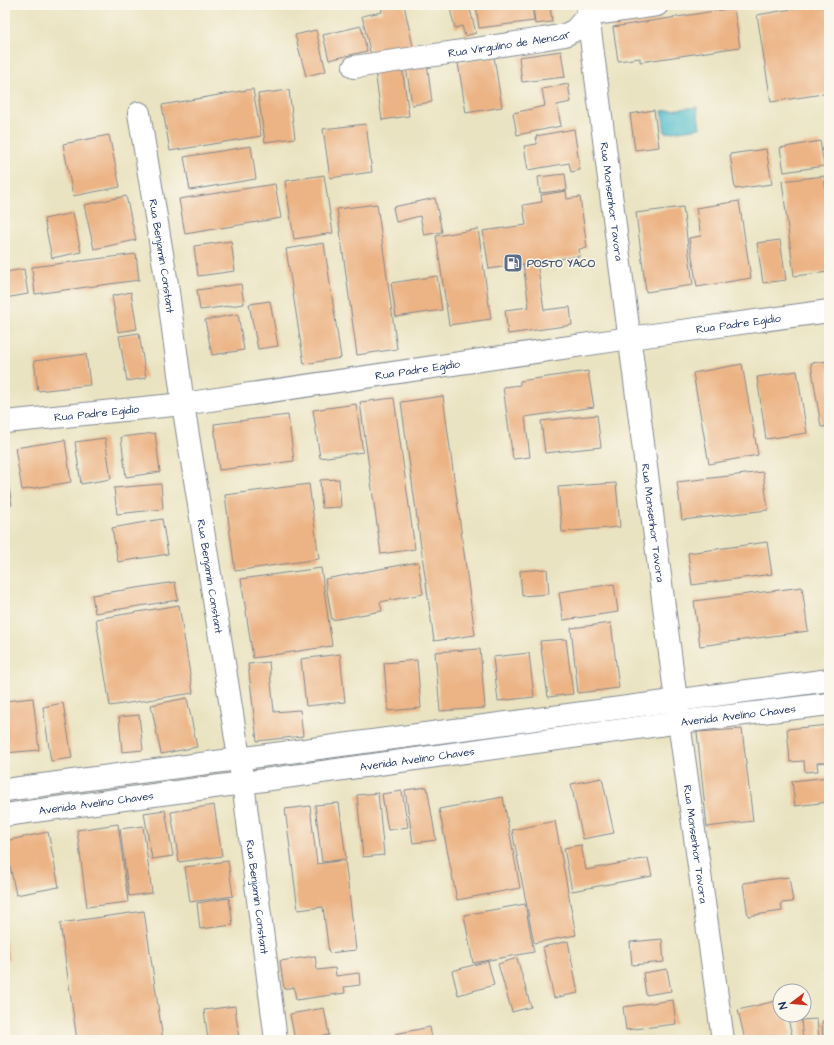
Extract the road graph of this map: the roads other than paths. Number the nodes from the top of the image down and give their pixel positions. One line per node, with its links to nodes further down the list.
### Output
1 (657, 5): 2 (street)
2 (588, 10): 3 (street, Rua Virgulino de Alencar); 6 (street, Rua Monsenhor Tavora)
3 (354, 67)
4 (139, 113): 7 (street, Rua Benjamin Constant)
5 (829, 311): 6 (street, Rua Padre Egidio)
6 (630, 338): 7 (street, Rua Padre Egidio); 10 (street, Rua Monsenhor Tavora)
7 (183, 404): 8 (street, Rua Padre Egidio); 13 (street, Rua Benjamin Constant)
8 (5, 422)
9 (829, 680): 10 (street, Avenida Avelino Chaves)
10 (676, 700): 12 (street, Rua Monsenhor Tavora); 13 (street, Avenida Avelino Chaves)
11 (829, 704): 12 (street, Avenida Avelino Chaves)
12 (680, 722): 14 (street, Avenida Avelino Chaves); 18 (street, Rua Monsenhor Tavora)
13 (239, 759): 14 (street, Rua Benjamin Constant); 15 (street, Avenida Avelino Chaves)
14 (243, 783): 16 (street, Avenida Avelino Chaves); 17 (street, Rua Benjamin Constant)
15 (5, 790)
16 (5, 814)
17 (276, 1040)
18 (723, 1040)

